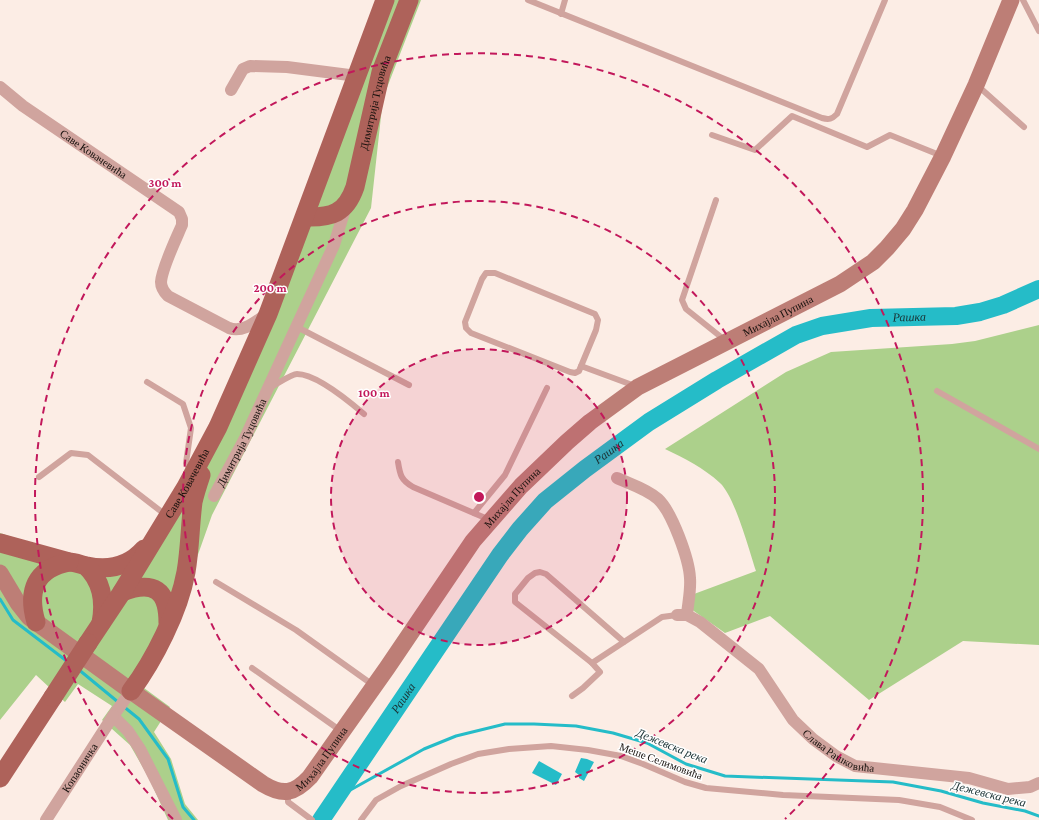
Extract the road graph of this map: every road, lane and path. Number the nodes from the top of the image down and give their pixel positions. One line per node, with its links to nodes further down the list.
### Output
1 (409, 0): 18 (main road, Димитрија Туцовића)
2 (528, 0): 8 (lane)
3 (565, 0): 8 (lane)
4 (885, 0): 8 (lane)
5 (1011, 0): 11 (street, Михајла Пупина)
6 (1023, 0): 9 (lane)
7 (383, 1): 10 (main road, Саве Ковачевића)
8 (561, 14)
9 (1039, 31)
10 (357, 76): 13 (street); 19 (main road, Саве Ковачевића)
11 (976, 85): 14 (lane); 16 (street, Михајла Пупина)
12 (0, 87): 20 (street, Саве Ковачевића)
13 (232, 90)
14 (1024, 127)
15 (712, 135): 16 (lane)
16 (943, 156): 22 (street, Михајла Пупина)
17 (716, 200): 22 (lane)
18 (346, 206): 19 (main road); 21 (street, Димитрија Туцовића)
19 (305, 217): 20 (main road, Саве Ковачевића)
20 (268, 314): 31 (main road, Саве Ковачевића)
21 (297, 327): 25 (lane); 28 (street, Димитрија Туцовића)
22 (727, 342): 26 (street, Михајла Пупина)
23 (581, 366): 23 (lane); 26 (lane)
24 (147, 382): 34 (lane)
25 (409, 385)
26 (638, 387): 40 (street, Михајла Пупина)
27 (546, 388): 38 (lane)
28 (268, 389): 30 (lane, Димитрија Туцовића); 37 (street, Димитрија Туцовића)
29 (937, 391): 32 (lane)
30 (364, 414)
31 (212, 440): 34 (main road, Саве Ковачевића); 50 (main road)
32 (1039, 449)
33 (398, 462): 38 (lane)
34 (193, 475): 39 (main road, Саве Ковачевића)
35 (40, 478): 39 (lane)
36 (617, 478): 47 (street)
37 (214, 496)
38 (474, 513): 40 (lane)
39 (168, 517): 41 (main road, Саве Ковачевића)
40 (491, 520): 54 (street, Михајла Пупина)
41 (158, 533): 43 (main road); 46 (main road, Саве Ковачевића)
42 (0, 543): 43 (main road)
43 (78, 564): 48 (main road); 49 (main road)
44 (0, 573): 48 (street, Михајла Пупина)
45 (216, 582): 54 (lane)
46 (122, 592): 49 (main road, Саве Ковачевића); 50 (main road)
47 (682, 615): 51 (lane); 59 (street, Слава Рашковића)
48 (36, 622): 56 (street, Михајла Пупина)
49 (101, 624): 58 (main road, Саве Ковачевића, bridge)
50 (168, 625): 56 (main road)
51 (624, 642): 52 (lane); 52 (lane)
52 (592, 663): 55 (lane)
53 (252, 668): 57 (lane)
54 (374, 686): 57 (street, Михајла Пупина)
55 (572, 696)
56 (122, 704): 60 (street, Михајла Пупина); 61 (street, Копаоничка); 62 (street)
57 (342, 732): 60 (street, Михајла Пупина)
58 (0, 778)
59 (1039, 782)
60 (288, 792): 63 (lane)
61 (46, 820)
62 (176, 820)
63 (312, 820)
64 (361, 820): 65 (lane, Меше Селимовића)
65 (972, 820)

